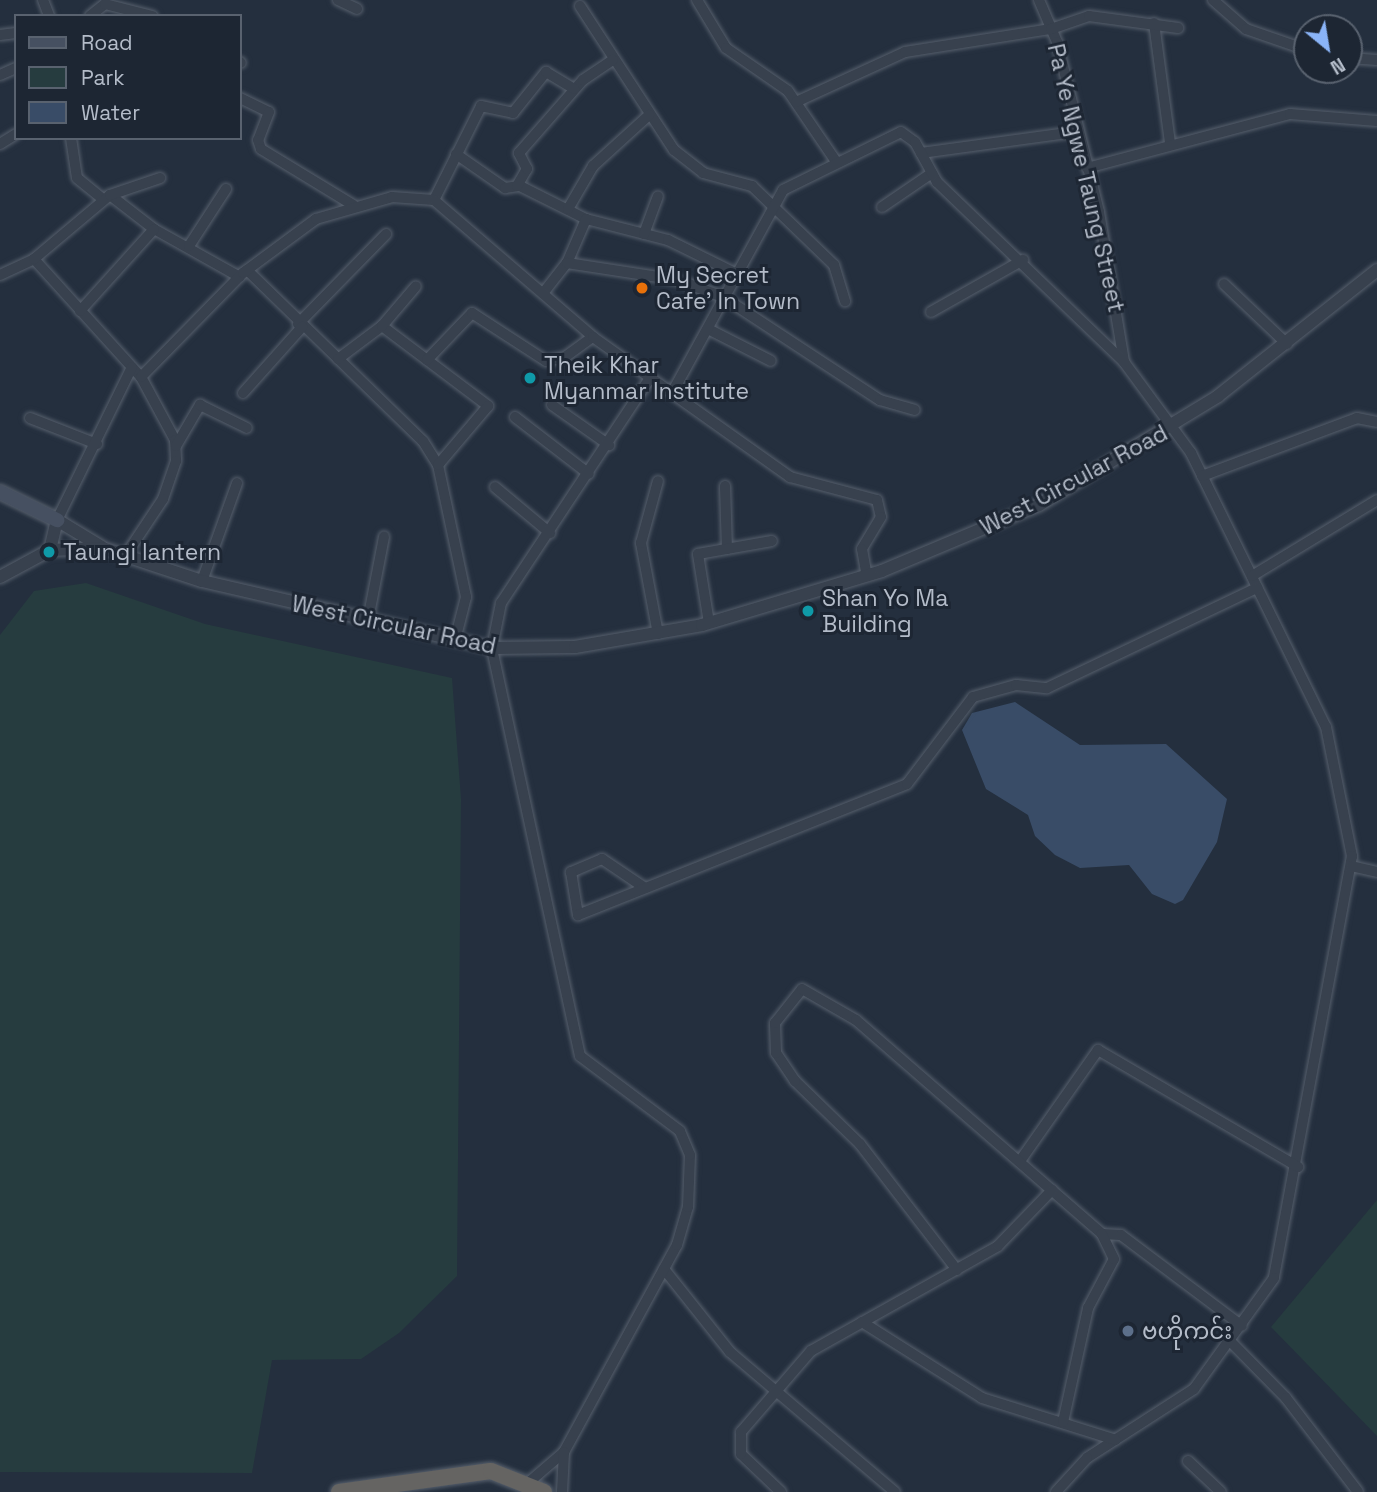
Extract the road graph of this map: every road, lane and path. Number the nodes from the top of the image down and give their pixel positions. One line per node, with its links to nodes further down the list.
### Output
1 (338, 0): 7 (street)
2 (697, 0): 17 (street)
3 (1040, 0): 12 (street, Pa Ye Ngwe Taung Street)
4 (1217, 1): 13 (street)
5 (116, 3): 8 (street); 9 (street)
6 (580, 6): 14 (street)
7 (357, 9)
8 (91, 14)
9 (146, 14)
10 (1154, 23): 11 (street); 12 (street); 22 (street)
11 (1178, 28)
12 (1051, 29): 17 (street); 20 (street, Pa Ye Ngwe Taung Street)
13 (1293, 45)
14 (613, 60): 15 (street); 18 (street)
15 (574, 89): 24 (street); 29 (street)
16 (242, 99): 34 (street)
17 (796, 102): 25 (street)
18 (649, 115): 36 (street); 37 (street)
19 (1377, 121): 22 (street)
20 (1075, 132): 23 (street); 26 (street, Pa Ye Ngwe Taung Street)
21 (71, 140): 32 (street)
22 (1170, 144): 26 (street)
23 (922, 153): 25 (street); 27 (street)
24 (456, 154): 29 (street); 33 (street)
25 (835, 160): 37 (street)
26 (1087, 168): 65 (street, Pa Ye Ngwe Taung Street)
27 (932, 173): 35 (street); 44 (street)
28 (160, 178): 32 (street)
29 (517, 186): 36 (street)
30 (226, 189): 42 (street)
31 (658, 195): 41 (street)
32 (107, 197): 39 (street); 43 (street)
33 (434, 200): 34 (street); 52 (street)
34 (353, 205): 47 (street)
35 (882, 207)
36 (568, 209): 38 (street)
37 (771, 211): 48 (street); 54 (street)
38 (586, 219): 41 (street); 45 (street)
39 (154, 229): 42 (street); 55 (street)
40 (386, 234): 57 (street)
41 (644, 234): 48 (street)
42 (189, 246): 47 (street)
43 (34, 259): 49 (street); 55 (street)
44 (1023, 260): 56 (street); 65 (street)
45 (567, 263): 52 (street); 53 (street)
46 (1377, 270): 61 (street, West Circular Road)
47 (243, 273): 57 (street); 67 (street)
48 (736, 273): 53 (street)
49 (0, 275)
50 (1224, 284): 61 (street)
51 (416, 286): 58 (street)
52 (544, 292): 60 (street)
53 (723, 297): 59 (street); 72 (street)
54 (845, 301)
55 (80, 311): 66 (street)
56 (931, 312)
57 (300, 326): 62 (street); 69 (street)
58 (382, 326): 62 (street); 63 (street)
59 (710, 330): 64 (street); 70 (street)
60 (593, 337): 63 (street); 68 (street)
61 (1287, 344): 76 (street, West Circular Road)
62 (338, 359): 81 (street)
63 (427, 360): 81 (street)
64 (771, 361)
65 (1124, 362): 76 (street)
66 (132, 366): 67 (street); 78 (street)
67 (141, 377): 80 (street)
68 (650, 378): 70 (street); 79 (street)
69 (243, 393)
70 (671, 393): 98 (street)
71 (552, 405): 79 (street)
72 (915, 410)
73 (514, 417): 82 (street)
74 (30, 418): 78 (street)
75 (1377, 422): 83 (street)
76 (1175, 425): 83 (street); 98 (street, West Circular Road)
77 (247, 428): 80 (street)
78 (97, 444): 90 (street)
79 (609, 445): 82 (street)
80 (176, 446): 97 (street)
81 (438, 465): 106 (street)
82 (589, 474): 91 (street)
83 (1202, 476): 99 (street)
84 (658, 481): 105 (street)
85 (237, 483): 101 (street)
86 (725, 486): 95 (street)
87 (495, 487): 91 (street)
88 (0, 492): 90 (main road)
89 (1377, 500): 99 (street)
90 (57, 520): 94 (street); 96 (street)
91 (550, 533): 107 (street)
92 (384, 537): 103 (street)
93 (772, 541): 95 (street)
94 (102, 548): 96 (street, West Circular Road); 97 (street, West Circular Road)
95 (727, 549): 104 (street)
96 (50, 550): 100 (street, West Circular Road)
97 (125, 556): 101 (street, West Circular Road)
98 (867, 576): 104 (street, West Circular Road)
99 (1252, 576): 102 (street)
100 (0, 577)
101 (202, 581): 103 (street, West Circular Road)
102 (1257, 588): 108 (street); 110 (street)
103 (368, 620): 106 (street, West Circular Road)
104 (709, 623): 105 (street, West Circular Road)
105 (657, 634): 107 (street, West Circular Road)
106 (455, 640): 107 (street, West Circular Road)
107 (492, 648): 115 (street)
108 (1351, 866): 109 (street); 112 (street)
109 (1377, 872)
110 (645, 888): 110 (street)
111 (1020, 1161): 112 (street); 113 (street); 116 (street)
112 (1298, 1167): 118 (street)
113 (1052, 1190): 114 (street); 116 (street)
114 (1102, 1234): 118 (street); 121 (street)
115 (664, 1269): 120 (street); 123 (street)
116 (957, 1270): 117 (street)
117 (862, 1322): 120 (street); 121 (street)
118 (1242, 1326): 119 (street)
119 (1230, 1341): 122 (street); 133 (street)
120 (776, 1394): 129 (street); 130 (street)
121 (1063, 1422): 122 (street)
122 (1116, 1440): 131 (street)
123 (564, 1452): 125 (street); 128 (street)
124 (1188, 1461): 132 (street)
125 (528, 1483): 126 (highway); 127 (highway)
126 (339, 1492)
127 (544, 1492)
128 (562, 1492)
129 (781, 1492)
130 (895, 1492)
131 (1056, 1492)
132 (1221, 1492)
133 (1358, 1492)

